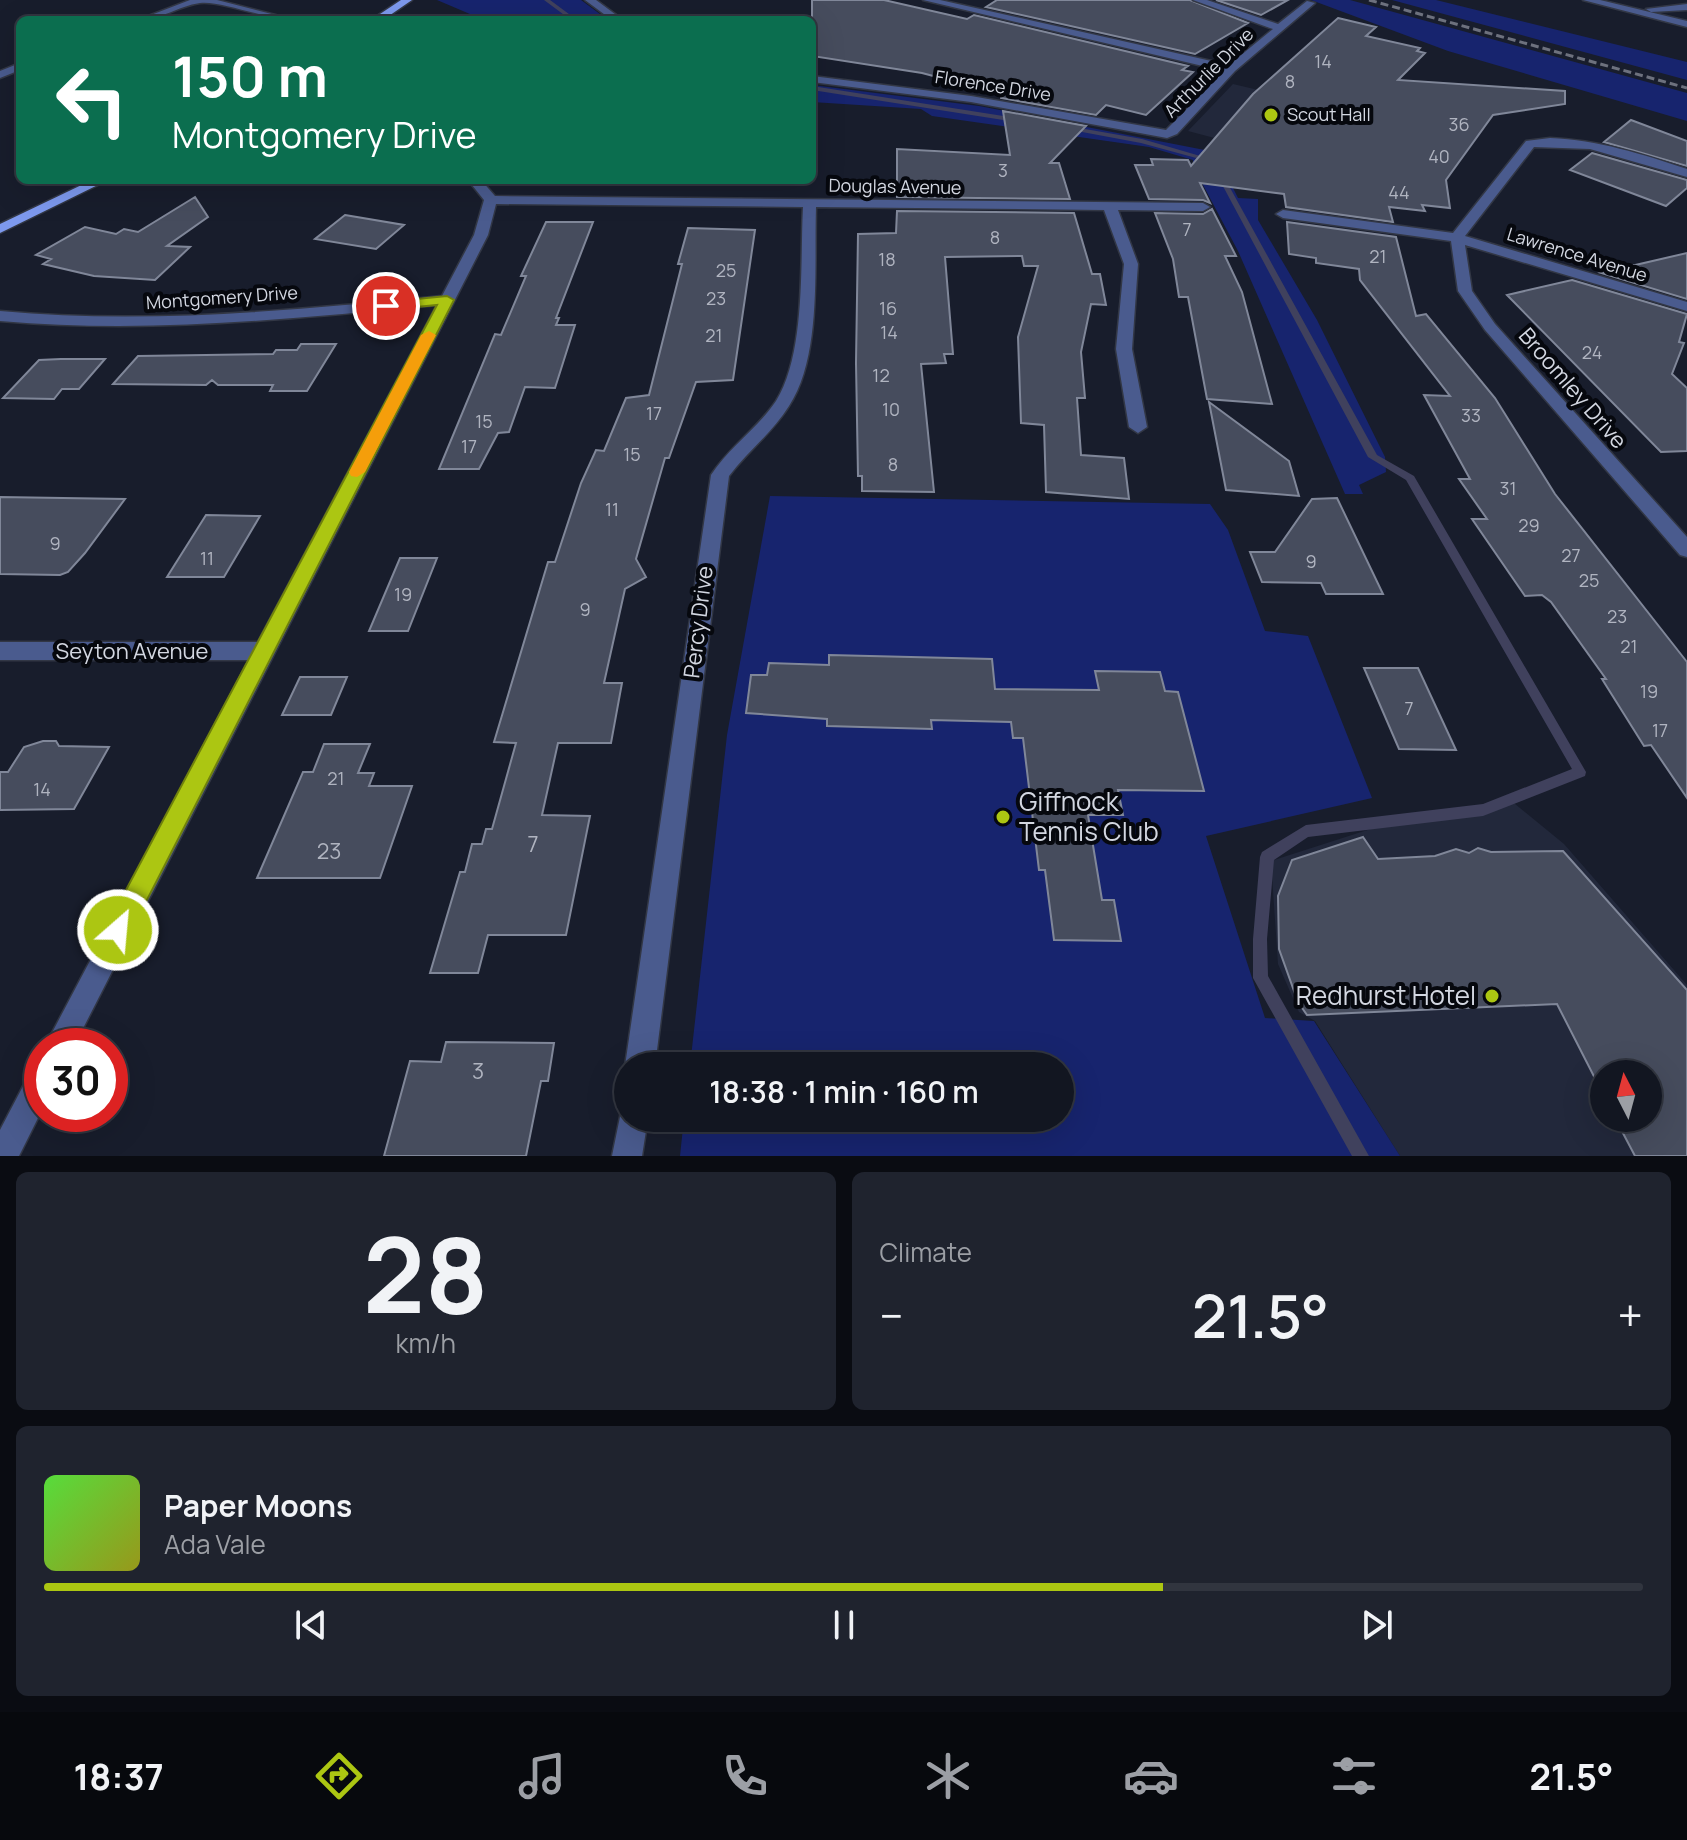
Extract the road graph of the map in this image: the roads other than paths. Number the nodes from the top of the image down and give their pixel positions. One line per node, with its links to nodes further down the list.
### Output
1 (202, 0): 13 (street); 14 (street)
2 (407, 0): 15 (main road)
3 (590, 0): 16 (street)
4 (928, 0): 19 (street)
5 (1198, 0): 18 (street)
6 (1588, 0): 8 (street)
7 (1628, 0): 10 (street)
8 (1610, 2): 12 (street)
9 (1310, 3): 18 (street, Arthurlie Drive)
10 (1659, 7): 11 (street); 12 (street)
11 (1687, 7)
12 (1644, 13): 17 (street)
13 (155, 16)
14 (272, 16)
15 (382, 16)
16 (612, 16)
17 (1687, 24)
18 (1279, 28): 19 (street, Arthurlie Drive)
19 (1231, 69): 21 (street, Arthurlie Drive)
20 (816, 80): 21 (street, Florence Drive)
21 (1167, 134)
22 (1687, 173): 31 (street)
23 (94, 184): 30 (main road)
24 (477, 184): 25 (street)
25 (491, 200): 26 (street, Douglas Avenue); 32 (street)
26 (810, 204): 27 (street, Douglas Avenue); 40 (street, Percy Drive)
27 (1110, 207): 28 (street, Douglas Avenue); 35 (street)
28 (1203, 207)
29 (1283, 214): 31 (street)
30 (0, 229)
31 (1457, 238): 33 (street, Lawrence Avenue); 36 (street, Broomley Drive)
32 (447, 300): 34 (street, Montgomery Drive); 38 (street)
33 (1687, 307)
34 (0, 316)
35 (1138, 427)
36 (1687, 550)
37 (0, 651): 38 (street, Seyton Avenue)
38 (263, 651): 39 (street)
39 (68, 1028)
40 (642, 1052)
41 (24, 1114): 43 (street)
42 (631, 1132): 44 (street)
43 (3, 1156)
44 (627, 1156)

